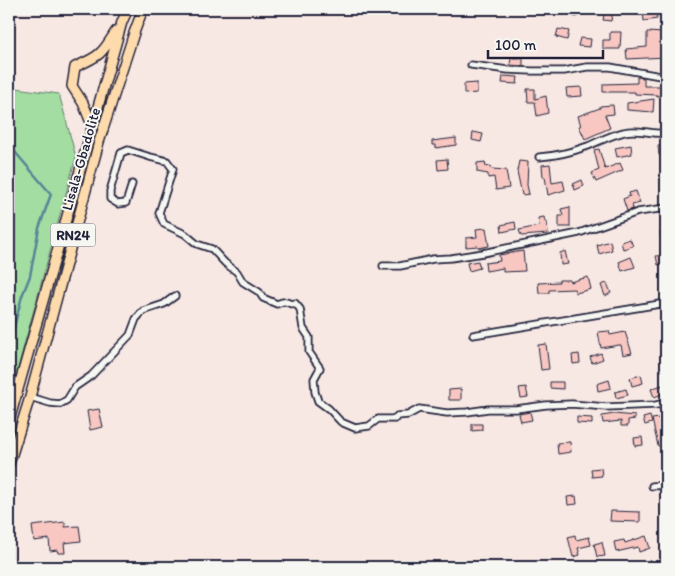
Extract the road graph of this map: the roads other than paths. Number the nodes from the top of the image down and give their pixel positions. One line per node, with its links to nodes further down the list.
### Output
1 (128, 9): 3 (main road, Lisala-Gbadolite / RN24)
2 (143, 9): 15 (main road, Lisala-Gbadolite / RN24)
3 (122, 22): 6 (main road, Lisala-Gbadolite / RN24); 6 (main road)
4 (471, 65): 5 (street)
5 (666, 77)
6 (92, 125): 17 (main road, Lisala-Gbadolite / RN24)
7 (666, 133): 8 (street)
8 (539, 158)
9 (132, 184): 16 (street)
10 (666, 208): 11 (street)
11 (383, 266)
12 (175, 296): 15 (street)
13 (666, 303): 14 (street)
14 (473, 335)
15 (30, 397): 18 (main road, Lisala-Gbadolite / RN24)
16 (666, 402)
17 (9, 421)
18 (9, 464)
19 (666, 485): 20 (street)
20 (652, 486)

